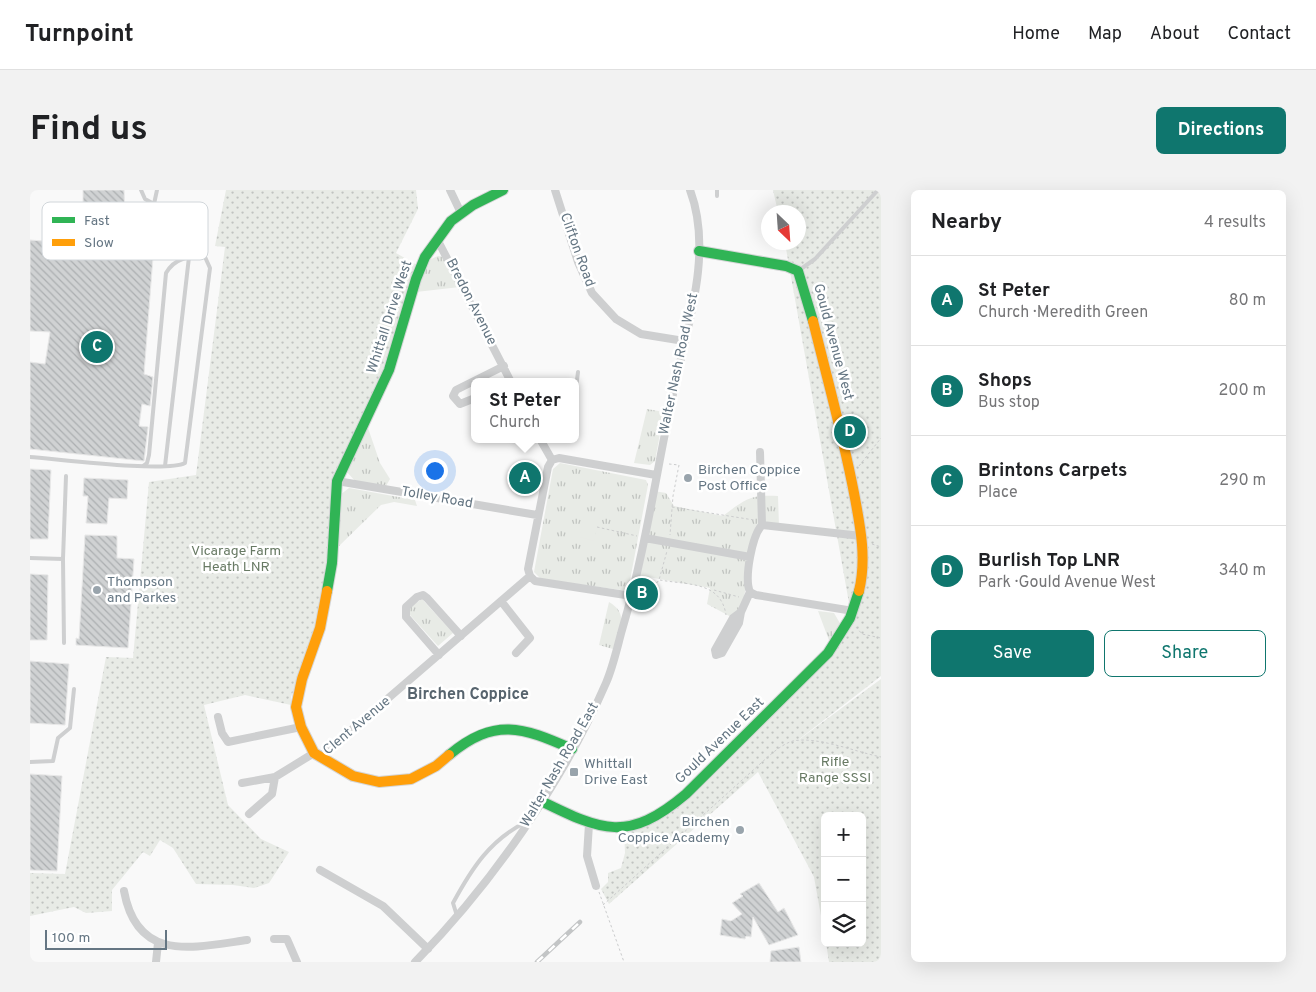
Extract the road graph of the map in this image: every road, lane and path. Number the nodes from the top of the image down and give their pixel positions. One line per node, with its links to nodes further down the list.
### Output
1 (141, 190): 9 (lane)
2 (450, 190): 10 (street)
3 (502, 190): 10 (street, Whittall Drive West)
4 (555, 190): 17 (street, Clifton Road)
5 (690, 190): 12 (street, Walter Nash Road West)
6 (718, 190): 8 (lane)
7 (878, 190): 16 (lane)
8 (718, 196)
9 (150, 202)
10 (461, 213): 11 (street, Whittall Drive West)
11 (438, 239): 18 (street, Bredon Avenue); 36 (street, Whittall Drive West)
12 (699, 251): 16 (street, Gould Avenue West); 17 (street, Walter Nash Road West)
13 (182, 260): 31 (lane)
14 (189, 260): 32 (lane)
15 (206, 260): 32 (lane)
16 (798, 271): 35 (street, Gould Avenue West)
17 (684, 341): 30 (street, Walter Nash Road West)
18 (504, 366): 20 (street); 21 (street, Bredon Avenue)
19 (578, 372): 22 (lane)
20 (480, 378)
21 (508, 378)
22 (577, 378)
23 (471, 382): 24 (street)
24 (471, 400)
25 (881, 438): 35 (path)
26 (542, 443): 29 (street)
27 (760, 452): 39 (street)
28 (30, 457): 31 (lane)
29 (552, 460): 33 (street); 38 (street)
30 (658, 462): 33 (street, Walter Nash Road West); 37 (path)
31 (144, 466): 32 (lane)
32 (165, 466)
33 (656, 475): 42 (street, Walter Nash Road West)
34 (66, 476): 46 (lane)
35 (851, 476): 41 (street, Gould Avenue West)
36 (337, 481): 38 (street, Tolley Road); 66 (street)
37 (672, 508): 39 (path); 43 (path)
38 (537, 516): 47 (street)
39 (762, 523): 41 (street); 44 (street)
40 (597, 527): 42 (path)
41 (861, 536): 49 (street, Gould Avenue West)
42 (645, 538): 43 (street); 53 (street, Walter Nash Road East)
43 (670, 542): 44 (street); 48 (path)
44 (750, 557): 52 (street)
45 (30, 558): 46 (lane)
46 (63, 558): 61 (lane)
47 (530, 576): 53 (street); 54 (street, Clent Avenue)
48 (659, 580): 50 (path); 51 (path)
49 (862, 580): 57 (street, Gould Avenue East)
50 (642, 582)
51 (713, 590): 55 (path); 58 (path)
52 (750, 592): 56 (street); 57 (street)
53 (632, 596): 67 (street, Walter Nash Road East)
54 (502, 601): 59 (street, Clent Avenue); 62 (street)
55 (745, 602)
56 (741, 612): 58 (street); 58 (street)
57 (852, 615): 60 (path); 76 (street, Gould Avenue East)
58 (730, 624)
59 (462, 636): 63 (street, Clent Avenue); 63 (street)
60 (881, 638)
61 (64, 644)
62 (516, 653)
63 (440, 655): 68 (street, Clent Avenue)
64 (74, 689): 70 (lane)
65 (218, 718): 66 (street)
66 (300, 727): 68 (street)
67 (572, 749): 68 (street); 73 (street, Walter Nash Road East)
68 (317, 755): 71 (street, Clent Avenue)
69 (881, 757): 80 (path)
70 (30, 762)
71 (275, 777): 72 (street); 74 (street)
72 (242, 783)
73 (541, 801): 75 (street, Walter Nash Road East); 76 (street, Gould Avenue East)
74 (249, 814)
75 (528, 821): 81 (street, Walter Nash Road East); 81 (lane)
76 (589, 824): 78 (street)
77 (320, 870): 85 (street)
78 (596, 886): 80 (path)
79 (124, 890): 84 (street)
80 (603, 905): 89 (path)
81 (457, 916): 85 (street, Walter Nash Road East)
82 (274, 939): 87 (street)
83 (246, 940): 84 (street)
84 (158, 943): 86 (street)
85 (428, 949): 88 (street, Walter Nash Road East)
86 (156, 962)
87 (297, 962)
88 (415, 962)
89 (624, 962)

